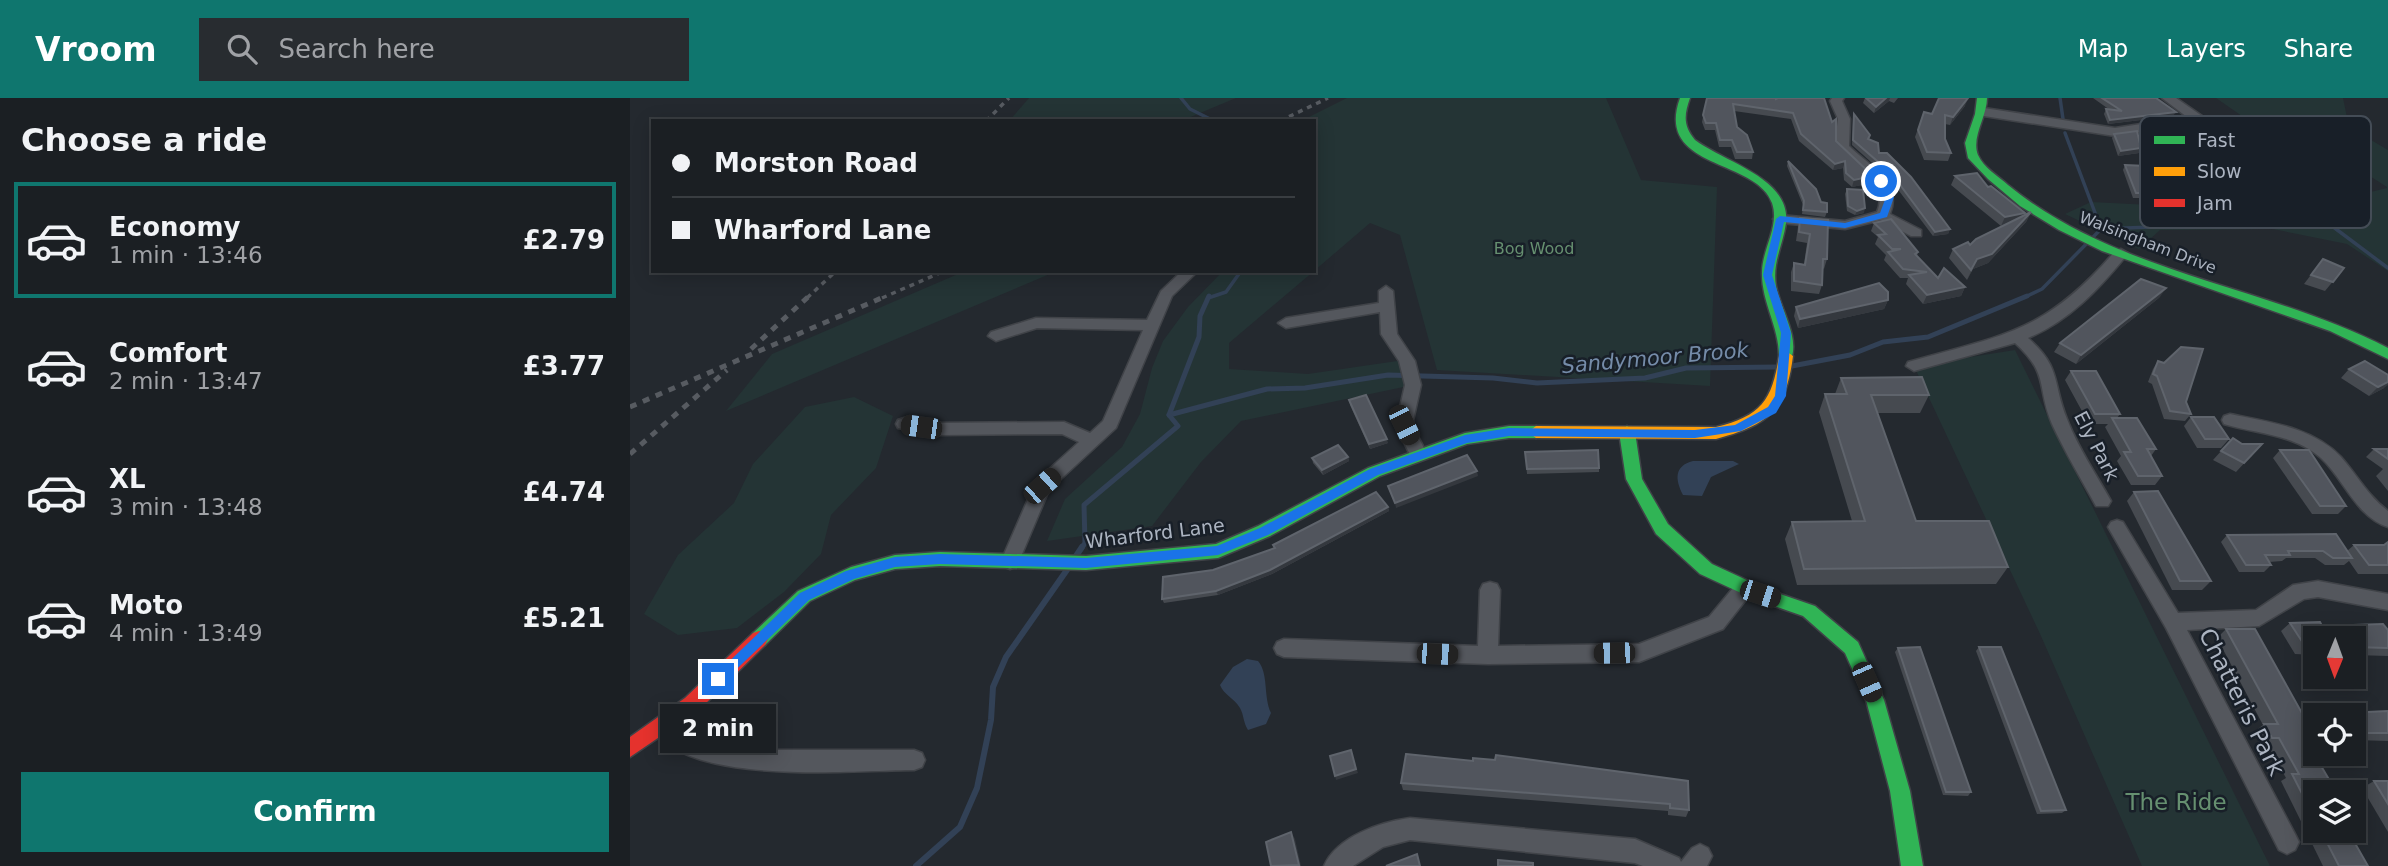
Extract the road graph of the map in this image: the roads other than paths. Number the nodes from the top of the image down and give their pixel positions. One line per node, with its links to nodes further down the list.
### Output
1 (1685, 98): 8 (street)
2 (1838, 98): 7 (street)
3 (2168, 98): 5 (street)
4 (1983, 105): 6 (street); 10 (street, Walsingham Drive)
5 (2194, 116)
6 (2140, 128)
7 (1884, 215): 8 (street); 9 (street)
8 (1780, 219): 20 (street, Wharford Lane)
9 (1916, 233)
10 (2121, 253): 15 (street); 16 (street, Walsingham Drive)
11 (1189, 273): 13 (street)
12 (1286, 323): 22 (street)
13 (1153, 325): 14 (street); 21 (street)
14 (996, 336)
15 (2018, 338): 17 (street); 23 (street, Ely Park)
16 (2388, 354)
17 (1914, 366)
18 (2230, 420): 24 (street)
19 (904, 424): 21 (street)
20 (1627, 432): 22 (street, Wharford Lane); 27 (street)
21 (1093, 441): 26 (street)
22 (1418, 454): 26 (street, Wharford Lane)
23 (2102, 501)
24 (2388, 520)
25 (2117, 527): 30 (street, Chatteris Park)
26 (1010, 561): 33 (street, Wharford Lane)
27 (1745, 588): 32 (street); 39 (street)
28 (1490, 590): 32 (street)
29 (2388, 602): 30 (street, Chatteris Park)
30 (2173, 622): 36 (street, Chatteris Park)
31 (1284, 648): 32 (street)
32 (1488, 655)
33 (664, 726): 34 (street, Wharford Lane); 35 (street)
34 (630, 748)
35 (914, 761)
36 (2287, 842)
37 (1336, 866): 38 (street)
38 (1671, 866)
39 (1912, 866)

